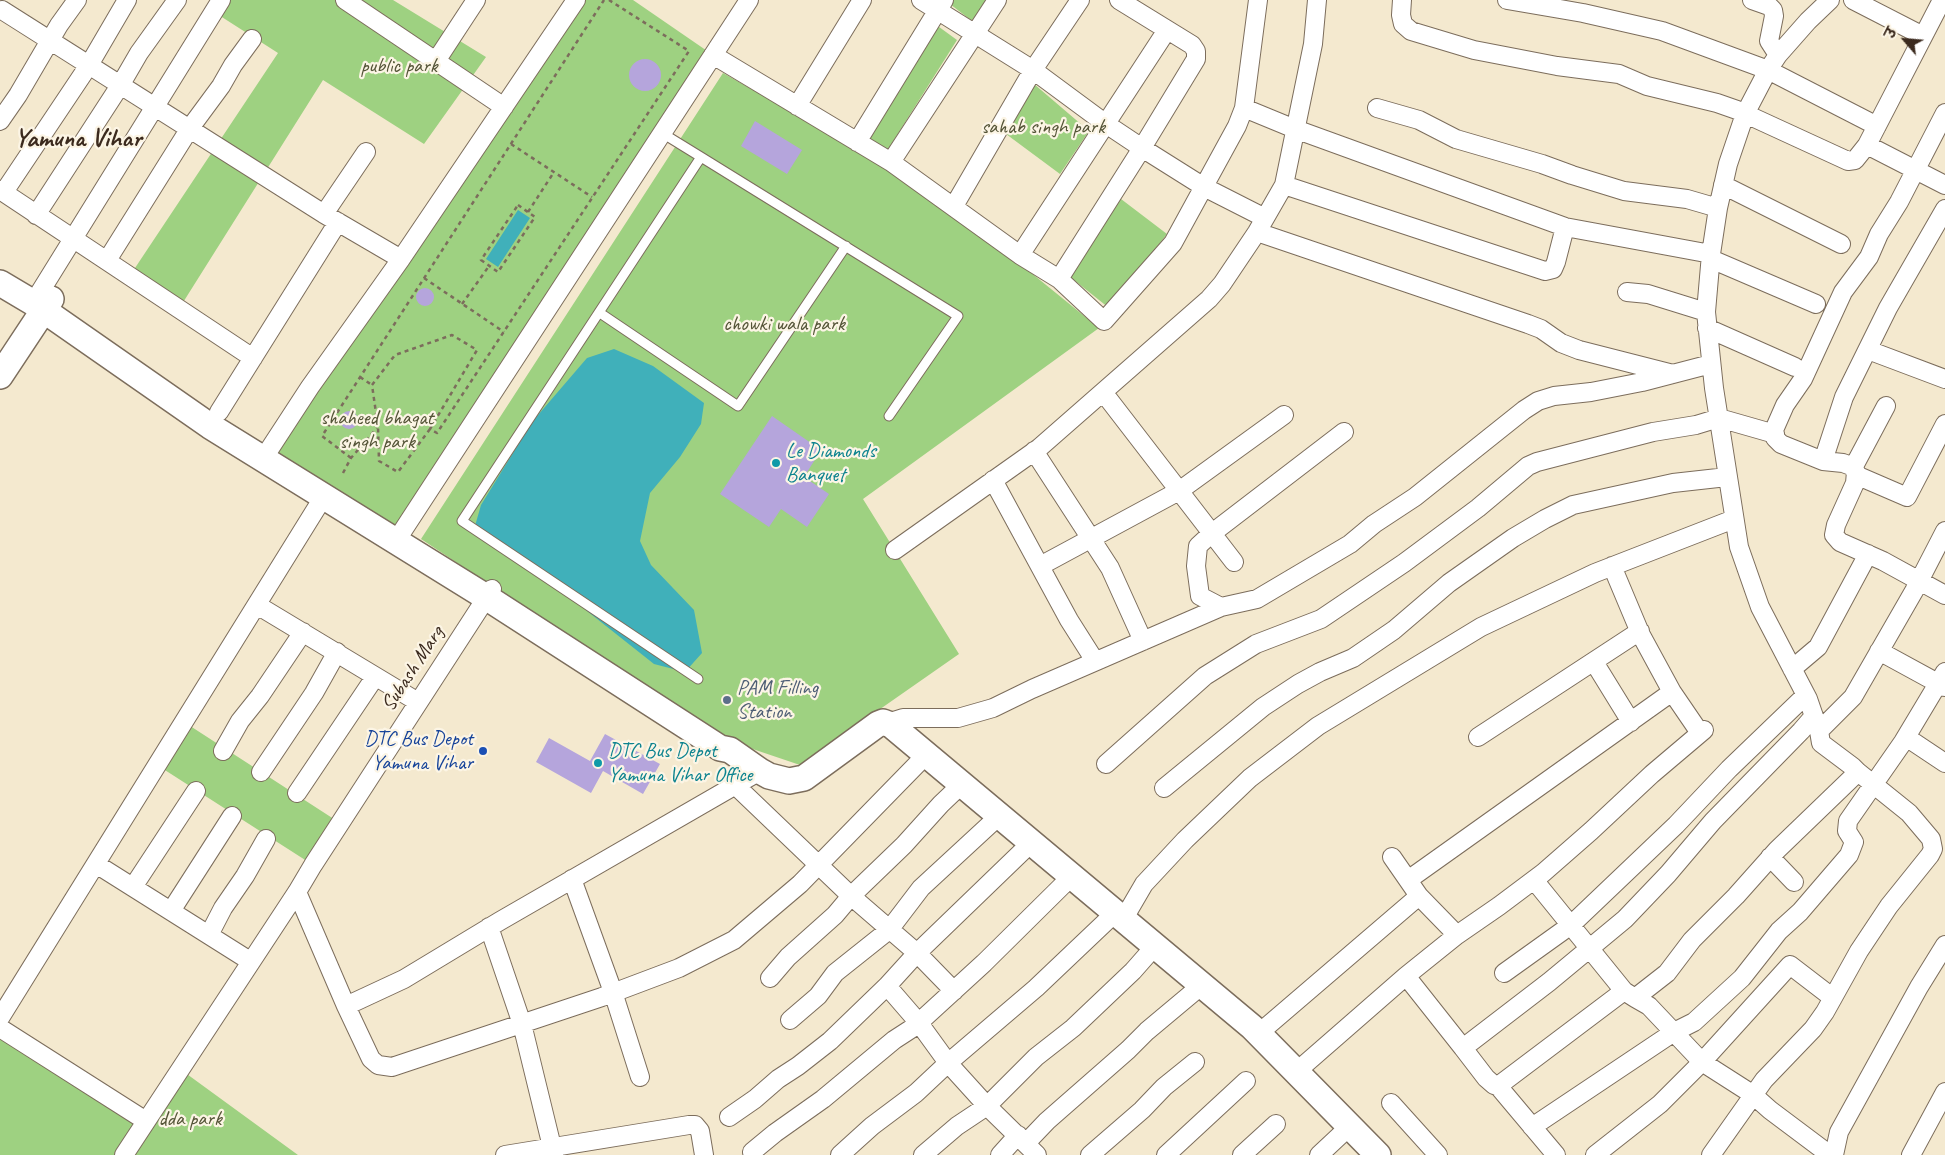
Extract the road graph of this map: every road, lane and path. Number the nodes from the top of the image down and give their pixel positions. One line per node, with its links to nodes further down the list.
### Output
1 (77, 0): 30 (street)
2 (127, 0): 34 (street)
3 (177, 0): 37 (street)
4 (222, 0): 38 (street)
5 (476, 0): 33 (street)
6 (576, 0): 40 (street)
7 (604, 0): 52 (path)
8 (609, 0): 65 (path)
9 (749, 0): 31 (street)
10 (862, 0): 39 (street)
11 (921, 0): 24 (street)
12 (996, 0): 27 (street)
13 (1080, 0): 35 (street)
14 (1119, 0): 26 (street)
15 (1258, 0): 41 (street)
16 (1317, 0): 49 (street)
17 (1402, 0): 44 (street)
18 (1506, 0): 36 (street)
19 (1752, 0): 32 (street)
20 (1830, 0): 32 (street)
21 (1853, 0): 28 (street)
22 (1942, 0): 28 (street)
23 (354, 2): 33 (street)
24 (941, 5): 27 (street); 51 (street)
25 (4, 7): 30 (street)
26 (1167, 30): 46 (street); 54 (street)
27 (976, 34): 35 (street); 57 (street)
28 (1923, 36): 47 (street)
29 (252, 39): 48 (street)
30 (51, 40): 34 (street); 45 (street)
31 (713, 55): 39 (street); 50 (street)
32 (1778, 55): 36 (street)
33 (436, 60): 40 (street)
34 (88, 65): 37 (street); 64 (street)
35 (1033, 70): 46 (street); 66 (street)
36 (1768, 70): 44 (street); 47 (street)
37 (121, 84): 38 (street); 70 (street)
38 (155, 106): 48 (street); 74 (street)
39 (796, 106): 51 (street)
40 (504, 107): 80 (street)
41 (1244, 108): 49 (street); 63 (street)
42 (1377, 108): 67 (street)
43 (1945, 113): 58 (street)
44 (1745, 114): 53 (street); 61 (street)
45 (0, 121)
46 (1106, 124): 54 (street); 78 (street)
47 (1877, 126): 53 (street)
48 (190, 128): 71 (street); 77 (street)
49 (1295, 129): 60 (street); 73 (street)
50 (662, 133): 56 (lane); 126 (street)
51 (856, 142): 57 (street)
52 (511, 144): 59 (path); 83 (path)
53 (1867, 145): 58 (street)
54 (1142, 148): 63 (street); 84 (street)
55 (366, 152): 71 (street)
56 (701, 157): 76 (lane); 90 (lane)
57 (891, 162): 66 (street)
58 (1916, 170): 62 (street); 111 (street)
59 (554, 172): 65 (path); 69 (path)
60 (1284, 185): 72 (street); 73 (street)
61 (1723, 185): 67 (street); 75 (street)
62 (1945, 185)
63 (1204, 187): 72 (street); 84 (street)
64 (2, 191): 70 (street)
65 (592, 197): 92 (path)
66 (954, 206): 78 (street)
67 (1718, 208): 79 (street)
68 (1945, 209): 93 (street)
69 (528, 212): 82 (path); 82 (path)
70 (36, 215): 74 (street)
71 (331, 218): 80 (street); 94 (street)
72 (1261, 225): 97 (street); 102 (street)
73 (1565, 227): 79 (street)
74 (73, 240): 87 (street); 94 (street)
75 (1841, 244)
76 (846, 246): 90 (lane); 106 (lane)
77 (111, 254)
78 (1020, 255): 84 (street)
79 (1711, 257): 89 (street); 91 (street)
80 (400, 259): 114 (street)
81 (0, 265): 87 (street)
82 (490, 266): 88 (path)
83 (424, 278): 88 (path); 99 (path)
84 (1059, 279)
85 (0, 283): 87 (street)
86 (1627, 292): 91 (street)
87 (45, 300): 98 (street); 104 (street); 114 (street)
88 (462, 304): 92 (path)
89 (1816, 304)
90 (600, 313): 147 (lane)
91 (1707, 320): 95 (street); 96 (street)
92 (504, 332): 109 (path)
93 (1868, 350): 100 (street); 116 (street)
94 (253, 358): 104 (street)
95 (1711, 364): 97 (street); 107 (street)
96 (1795, 367)
97 (1674, 374): 137 (street)
98 (0, 376)
99 (360, 377): 101 (path); 115 (path)
100 (1945, 379)
101 (372, 385): 108 (path); 109 (path)
102 (1103, 392): 113 (street); 121 (street)
103 (1886, 406): 118 (street)
104 (219, 412): 114 (street)
105 (1284, 415): 121 (street)
106 (889, 416)
107 (1719, 418): 111 (street); 119 (street); 160 (street)
108 (378, 427): 109 (path); 115 (path)
109 (430, 429)
110 (1344, 432): 125 (street)
111 (1775, 434): 116 (street)
112 (1942, 435): 118 (street)
113 (1034, 452): 120 (street); 127 (street)
114 (267, 453): 122 (street); 126 (street)
115 (351, 458): 117 (path)
116 (1823, 461): 118 (street)
117 (343, 472)
118 (1855, 472): 129 (street)
119 (1727, 477): 123 (street); 167 (street)
120 (993, 480): 128 (street); 131 (street)
121 (1179, 491): 125 (street); 127 (street)
122 (324, 496): 126 (street); 136 (street)
123 (1734, 518): 132 (street); 145 (street)
124 (1945, 531): 133 (street)
125 (1211, 534): 130 (street); 137 (street)
126 (398, 538): 134 (street)
127 (1091, 539): 131 (street); 140 (street)
128 (895, 550)
129 (1868, 554): 133 (street); 145 (street)
130 (1234, 562)
131 (1040, 566): 143 (street)
132 (1612, 566): 138 (street); 188 (street)
133 (1919, 581): 135 (street); 141 (street)
134 (489, 594): 151 (street, Subash Marg); 161 (street)
135 (1945, 595)
136 (257, 605): 139 (street); 176 (street)
137 (1221, 607): 140 (street)
138 (1640, 631): 144 (street); 149 (street)
139 (303, 632): 142 (street); 157 (street)
140 (1143, 641): 143 (street)
141 (1879, 651): 148 (street); 154 (street)
142 (337, 652): 146 (street); 162 (street)
143 (1095, 662): 153 (street)
144 (1594, 662): 152 (street); 156 (street)
145 (1792, 669): 150 (street)
146 (375, 677): 151 (street); 169 (street)
147 (698, 679)
148 (1943, 681): 155 (street)
149 (1672, 692): 152 (street); 181 (street)
150 (1806, 696): 154 (street); 189 (street)
151 (418, 702): 184 (street, Subash Marg)
152 (1631, 722): 180 (street)
153 (887, 723): 158 (street); 161 (street)
154 (1816, 724): 163 (street); 196 (street)
155 (1906, 737): 159 (street); 166 (street)
156 (1478, 738)
157 (223, 751)
158 (926, 755): 165 (street); 177 (street)
159 (1945, 763)
160 (1106, 764)
161 (760, 771): 164 (street)
162 (261, 772)
163 (1858, 772): 166 (street); 175 (street)
164 (735, 785): 177 (street); 179 (street)
165 (961, 785): 171 (street); 185 (street)
166 (1874, 785): 207 (street); 214 (street)
167 (1164, 788)
168 (196, 791): 183 (street)
169 (297, 793)
170 (232, 816): 187 (street)
171 (999, 816): 173 (street); 191 (street)
172 (266, 839): 192 (street)
173 (1031, 843): 178 (street); 197 (street)
174 (1392, 857): 180 (street)
175 (1770, 858): 182 (street); 206 (street)
176 (96, 864): 183 (street); 209 (street)
177 (819, 865): 185 (street); 205 (street)
178 (1071, 876): 188 (street); 204 (street)
179 (572, 879): 190 (street); 205 (street)
180 (1408, 880): 186 (street)
181 (1534, 880): 189 (street); 193 (street)
182 (1794, 882)
183 (133, 887): 187 (street)
184 (297, 892): 198 (street, Subash Marg); 208 (street)
185 (851, 896): 191 (street); 201 (street)
186 (1419, 896): 193 (street); 215 (street)
187 (171, 911): 192 (street)
188 (1119, 916): 195 (street); 219 (street)
189 (1571, 925): 196 (street); 199 (street)
190 (489, 927): 208 (street); 212 (street)
191 (889, 930): 197 (street); 210 (street)
192 (209, 935): 198 (street)
193 (1456, 935): 200 (street)
194 (1945, 945): 251 (street)
195 (1155, 946): 202 (street); 227 (street)
196 (1589, 948): 206 (street); 216 (street)
197 (917, 953): 203 (street); 204 (street)
198 (250, 961): 229 (street, Subash Marg)
199 (1504, 973)
200 (1406, 976): 216 (street); 220 (street)
201 (770, 978)
202 (1202, 985): 215 (street); 233 (street)
203 (887, 986): 211 (street); 228 (street)
204 (954, 991): 211 (street)
205 (613, 992): 212 (street); 221 (street)
206 (1630, 994): 214 (street); 223 (street)
207 (1833, 998): 218 (street); 225 (street)
208 (346, 1006): 212 (street)
209 (0, 1018)
210 (790, 1020)
211 (919, 1023): 219 (street); 235 (street)
212 (522, 1024): 234 (street)
213 (0, 1028): 229 (street)
214 (1674, 1032): 218 (street); 232 (street)
215 (1258, 1034): 220 (street)
216 (1463, 1048): 223 (street)
217 (1195, 1062): 242 (street)
218 (1702, 1062): 225 (street); 249 (street)
219 (948, 1063): 227 (street); 239 (street)
220 (1296, 1072): 231 (street)
221 (640, 1078)
222 (1246, 1081): 243 (street)
223 (1498, 1086): 232 (street)
224 (1945, 1092): 252 (street)
225 (1752, 1094): 250 (street); 251 (street)
226 (1391, 1103): 247 (street)
227 (987, 1106): 233 (street); 240 (street)
228 (729, 1117)
229 (146, 1121): 236 (street, Subash Marg)
230 (1276, 1124): 244 (street)
231 (1350, 1126): 245 (street); 246 (street)
232 (1532, 1127): 248 (street)
233 (1027, 1144): 241 (street)
234 (554, 1151): 237 (street); 238 (street)
235 (752, 1152)
236 (124, 1155)
237 (505, 1155)
238 (704, 1155)
239 (840, 1155)
240 (923, 1155)
241 (1000, 1155)
242 (1090, 1155)
243 (1166, 1155)
244 (1242, 1155)
245 (1318, 1155)
246 (1378, 1155)
247 (1438, 1155)
248 (1556, 1155)
249 (1594, 1155)
250 (1711, 1155)
251 (1832, 1155)
252 (1911, 1155)

